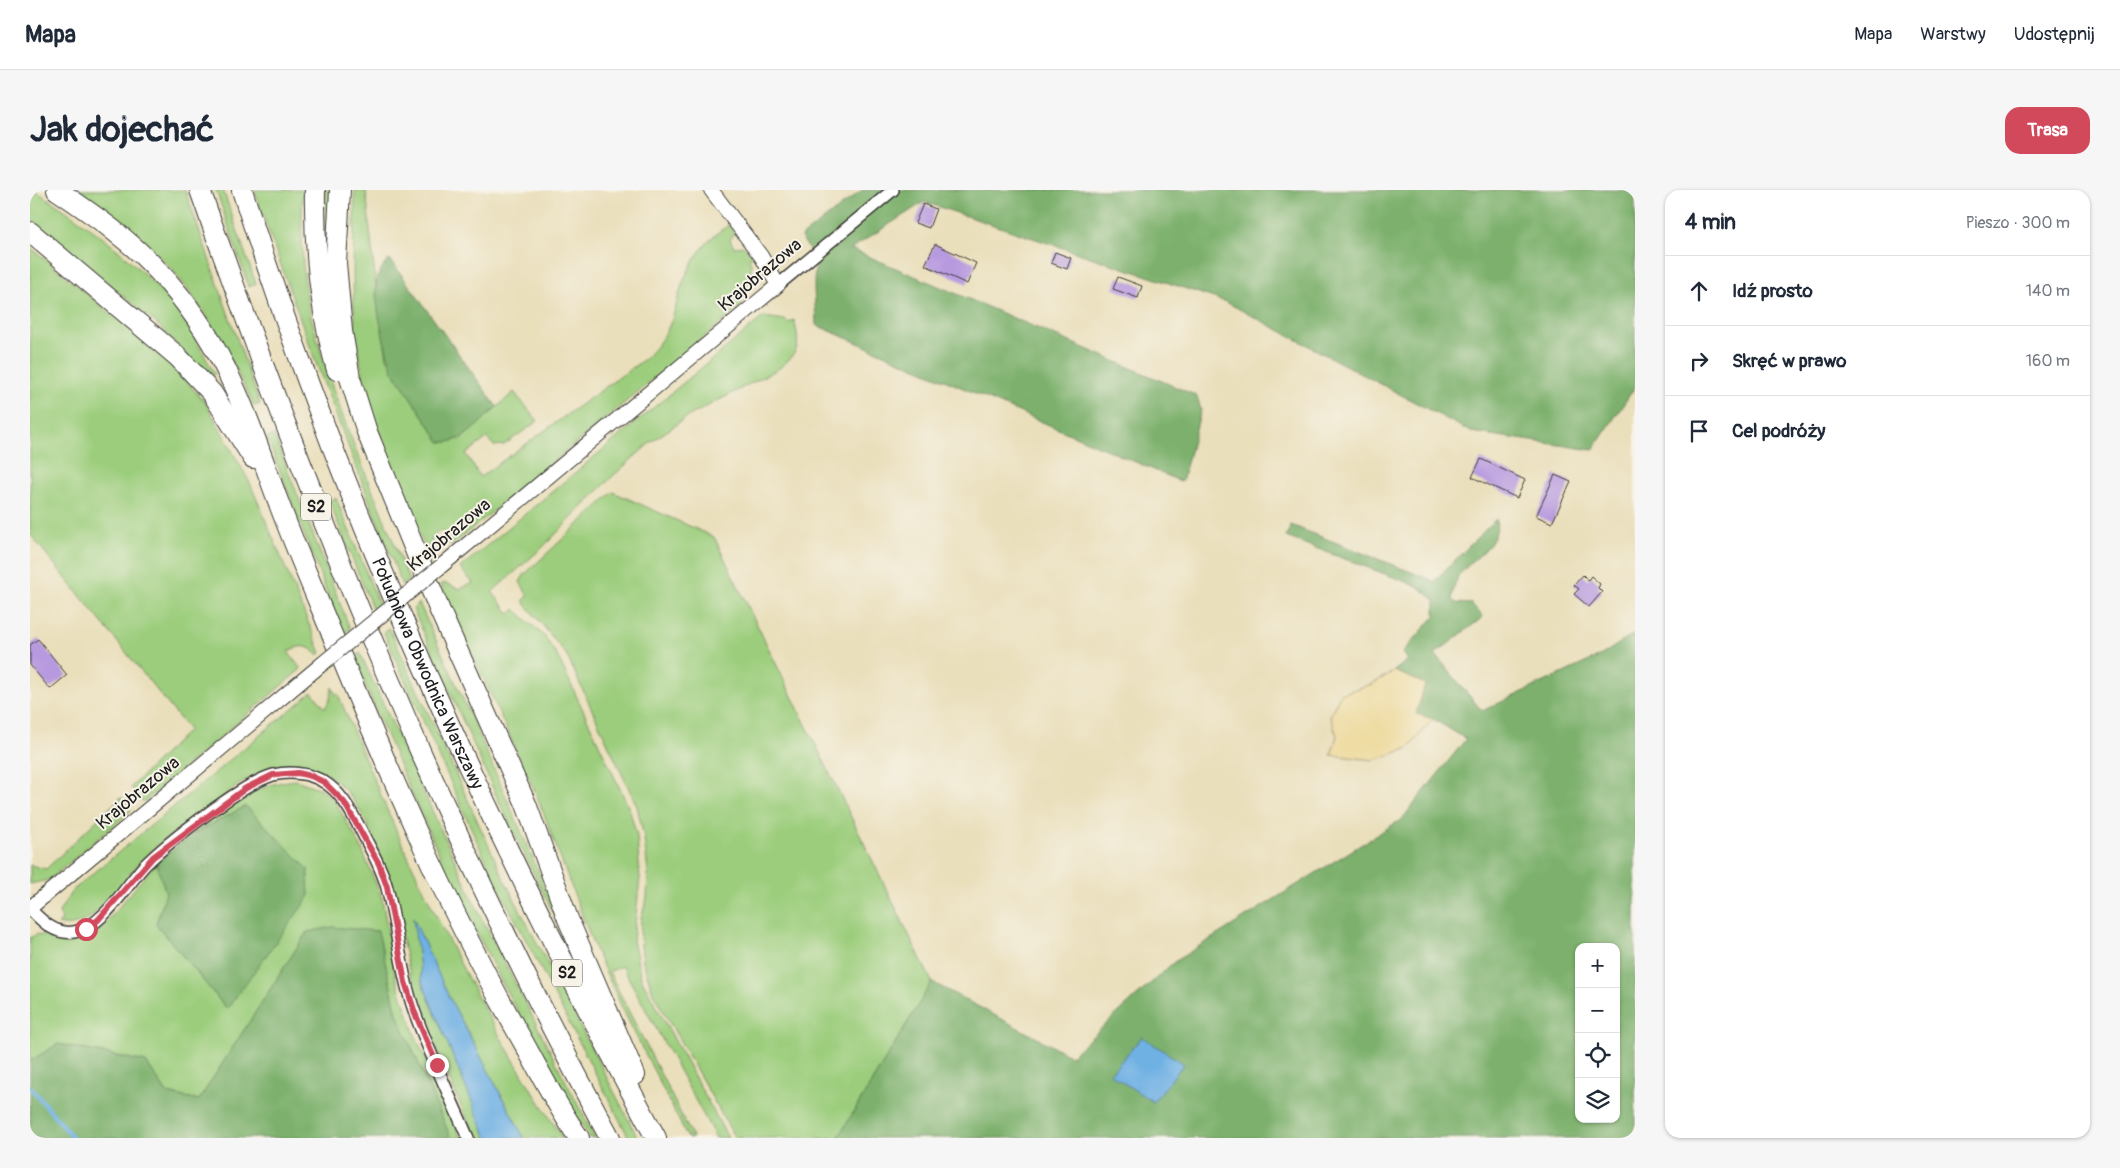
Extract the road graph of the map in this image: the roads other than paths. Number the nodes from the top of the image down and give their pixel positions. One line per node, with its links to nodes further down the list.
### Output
1 (57, 190): 10 (highway)
2 (200, 190): 15 (highway, Południowa Obwodnica Warszawy / S2)
3 (242, 190): 16 (highway, Południowa Obwodnica Warszawy / S2)
4 (315, 190): 11 (highway)
5 (340, 190): 11 (highway)
6 (711, 190): 9 (street)
7 (893, 190): 9 (street, Krajobrazowa)
8 (30, 232): 10 (highway)
9 (778, 285): 12 (street, Krajobrazowa, bridge)
10 (278, 501): 14 (highway)
11 (410, 542): 17 (highway)
12 (30, 908): 13 (street)
13 (468, 1138)
14 (579, 1138)
15 (610, 1138)
16 (656, 1138)
17 (664, 1138)

